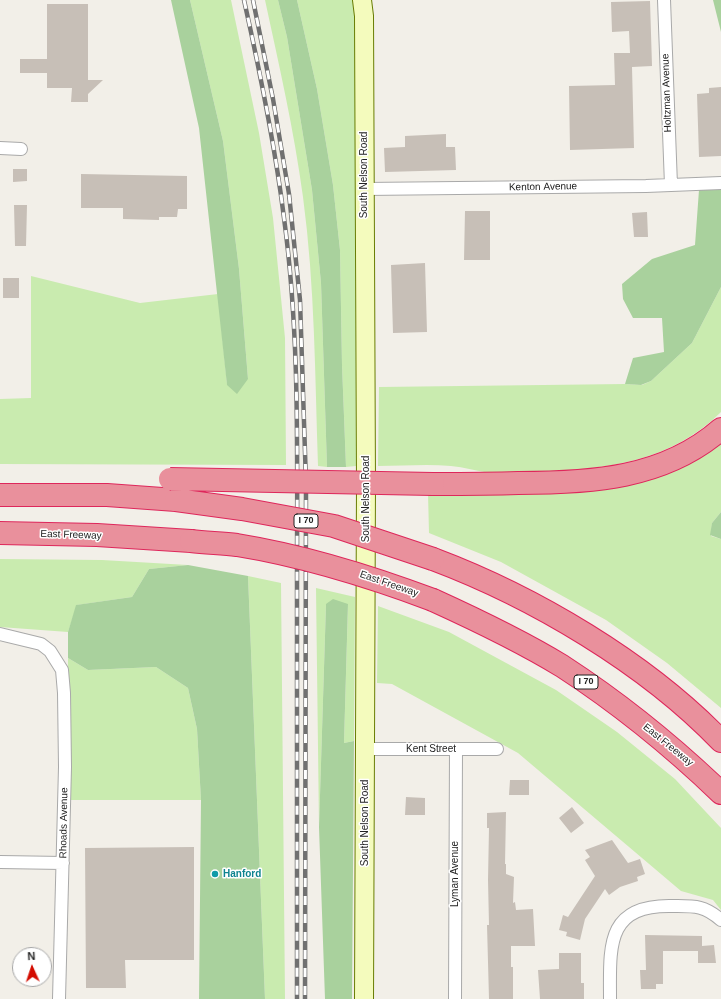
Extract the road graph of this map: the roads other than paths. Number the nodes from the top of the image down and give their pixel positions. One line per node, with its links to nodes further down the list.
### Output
1 (362, 0): 7 (street, South Nelson Road)
2 (664, 0): 6 (street, Holtzman Avenue)
3 (0, 148): 4 (street)
4 (21, 149)
5 (721, 183): 6 (street, Kenton Avenue)
6 (670, 185): 7 (street, Kenton Avenue)
7 (364, 189): 14 (street, South Nelson Road)
8 (721, 429): 10 (highway, bridge)
9 (0, 495): 10 (highway, I 70)
10 (107, 495): 13 (highway, I 70, bridge)
11 (0, 533): 17 (highway, East Freeway / I 70, bridge)
12 (0, 634): 19 (street, Rhoads Avenue)
13 (721, 741)
14 (365, 749): 15 (street, Kent Street); 22 (street, South Nelson Road)
15 (456, 749): 16 (street, Kent Street); 23 (street, Lyman Avenue)
16 (497, 749)
17 (721, 792)
18 (0, 862): 19 (street)
19 (63, 863): 21 (street, Rhoads Avenue)
20 (721, 920): 24 (street)
21 (59, 999)
22 (364, 999)
23 (455, 999)
24 (610, 999)

